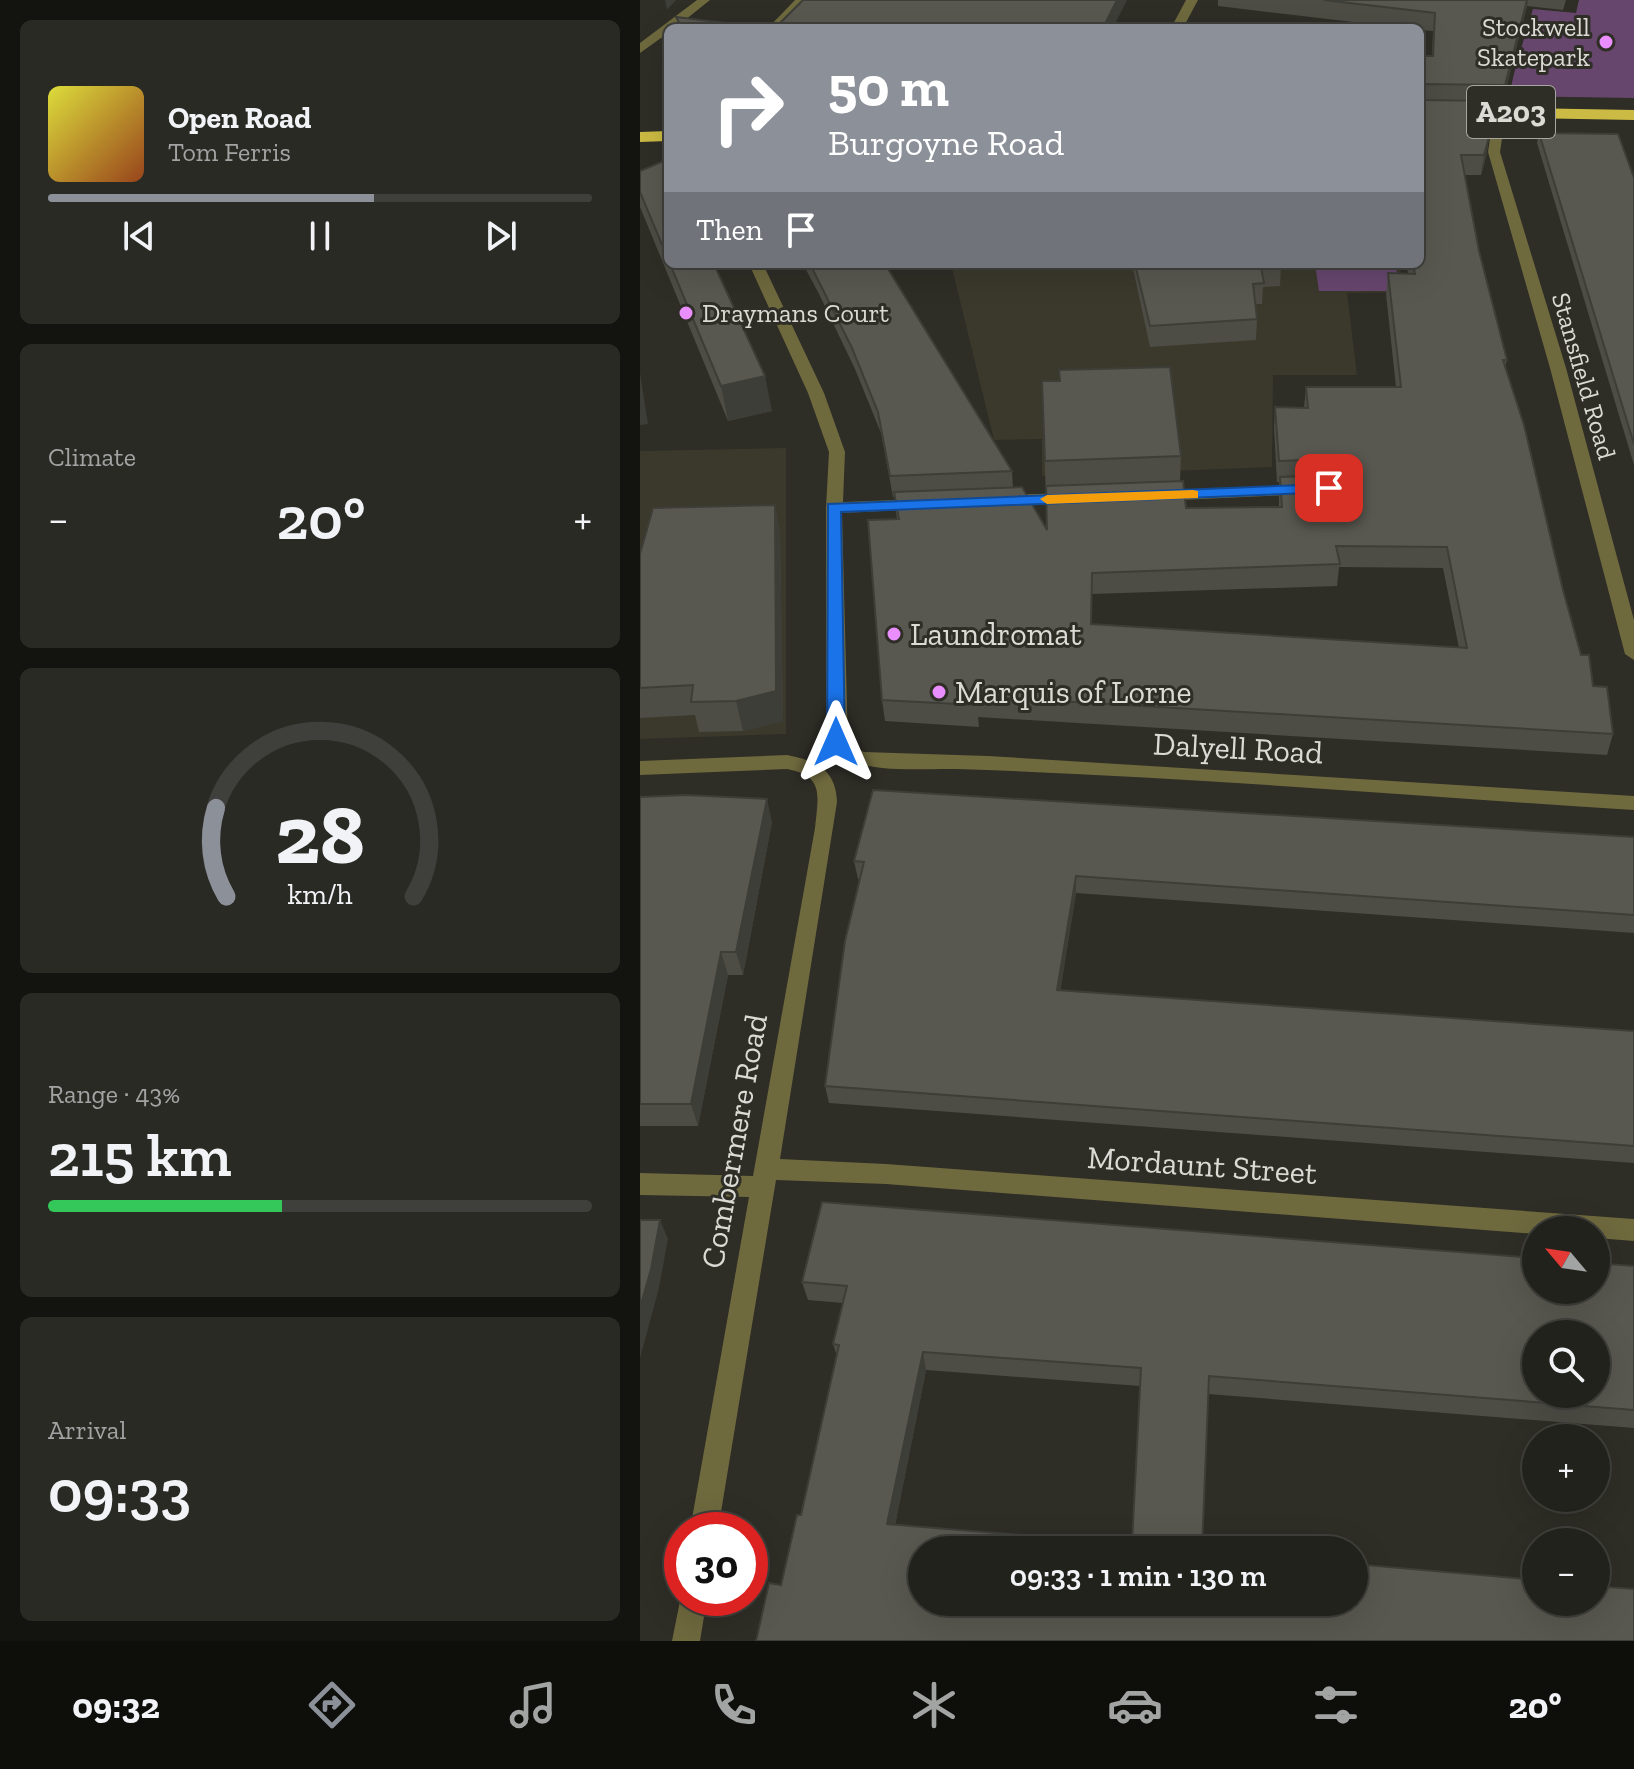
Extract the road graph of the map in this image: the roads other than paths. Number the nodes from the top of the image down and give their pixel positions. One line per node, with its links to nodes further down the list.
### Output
1 (704, 0): 4 (street)
2 (801, 0): 5 (street)
3 (1192, 0): 6 (street)
4 (673, 24)
5 (778, 24)
6 (1179, 24)
7 (664, 31): 8 (street)
8 (640, 49)
9 (1424, 111): 10 (highway, A203)
10 (1492, 113): 11 (highway, A203); 21 (street, Stansfield Road)
11 (1634, 115)
12 (664, 136): 13 (highway)
13 (640, 137)
14 (758, 268): 20 (street)
15 (1329, 488): 16 (street)
16 (1141, 496)
17 (1094, 498): 18 (street)
18 (990, 500)
19 (937, 503): 20 (street)
20 (834, 508): 23 (street, Dalyell Road)
21 (1634, 654)
22 (640, 768): 24 (street, Combermere Road)
23 (1634, 803)
24 (764, 1178): 25 (street, Mordaunt Street); 26 (street, Mordaunt Street); 27 (street, Combermere Road)
25 (640, 1184)
26 (1634, 1230)
27 (707, 1512)
28 (690, 1616): 29 (street)
29 (686, 1641)

